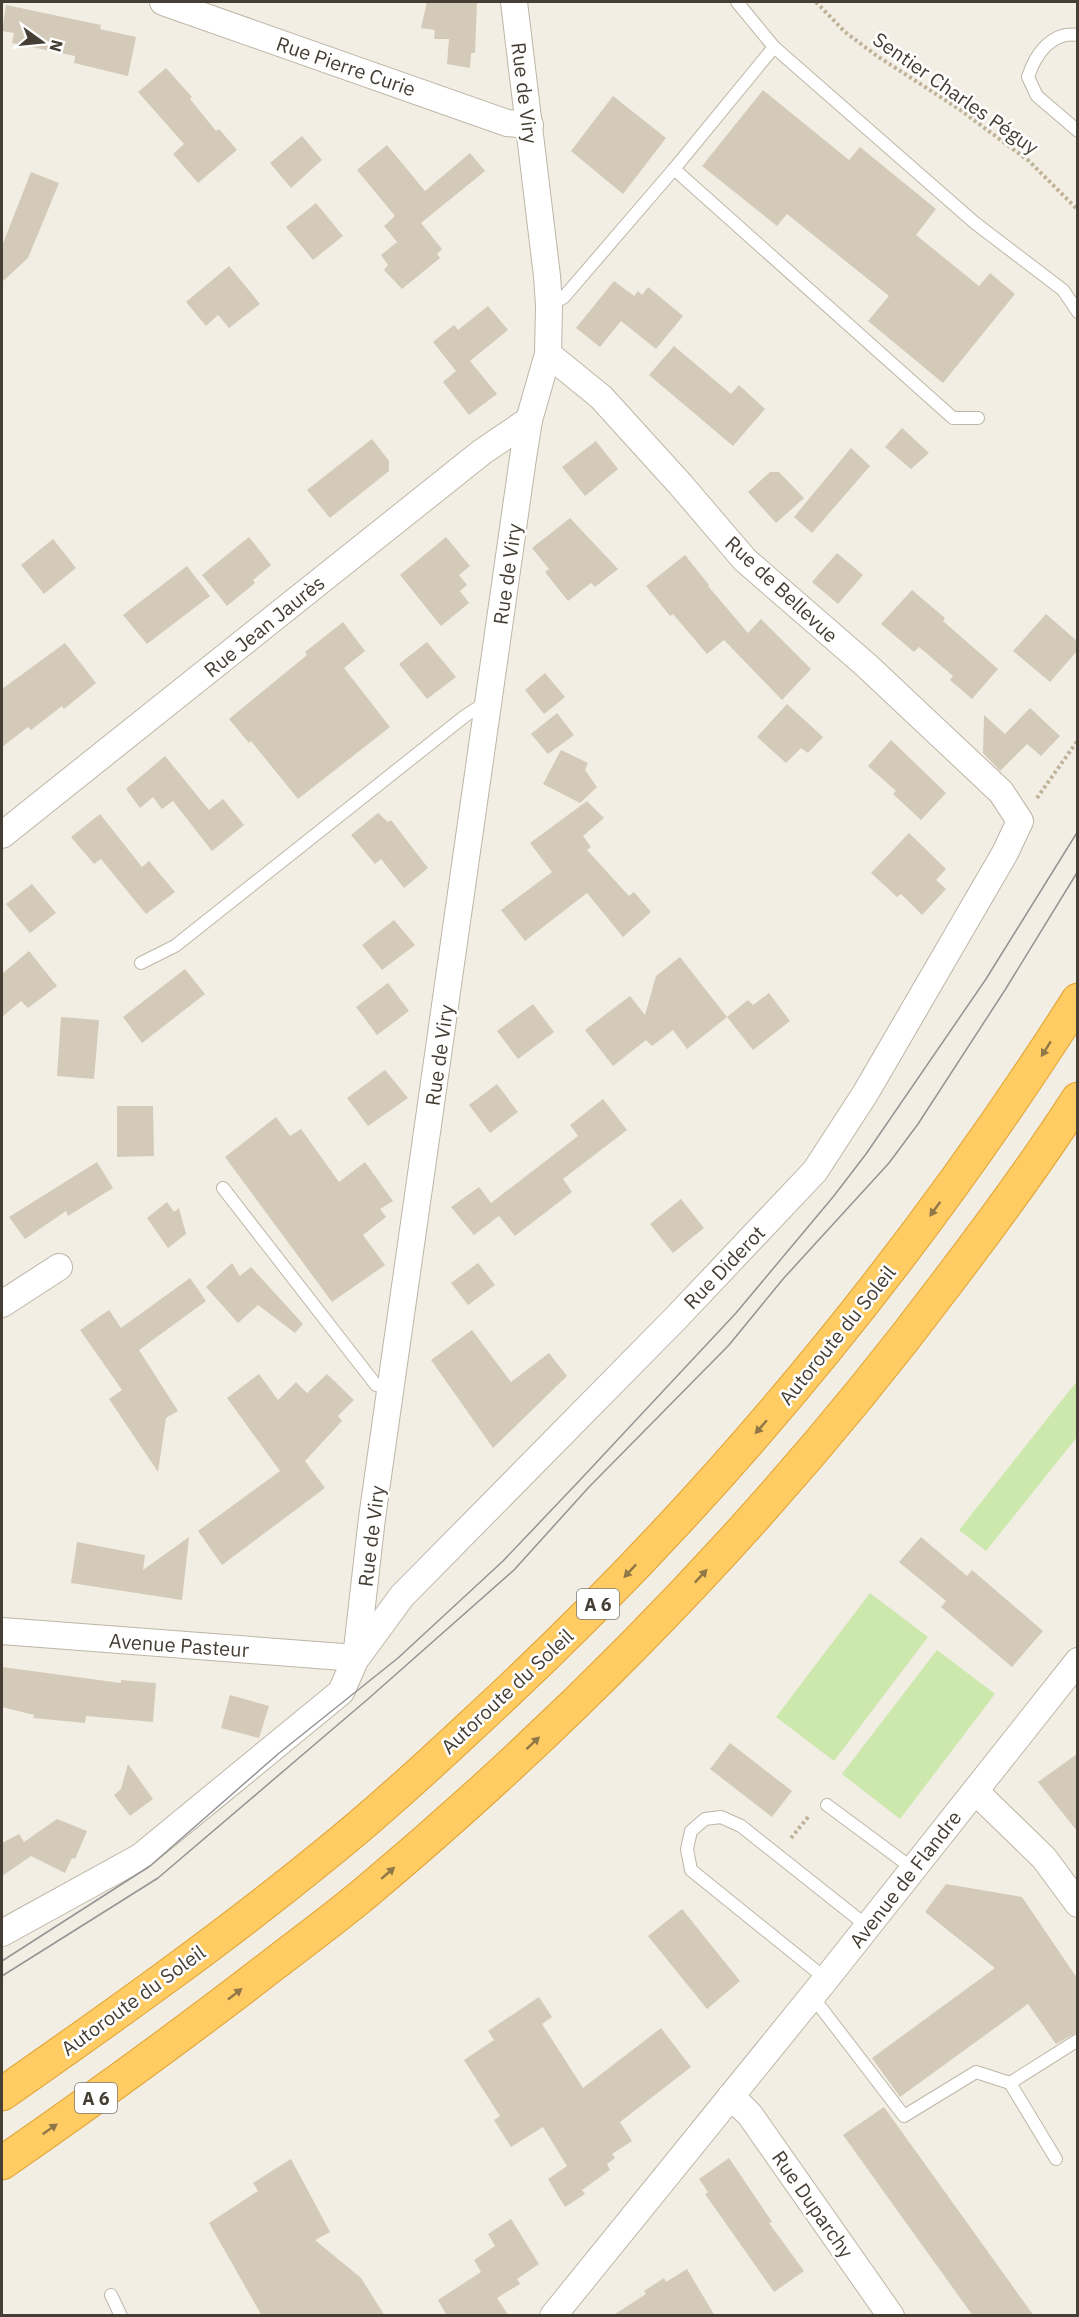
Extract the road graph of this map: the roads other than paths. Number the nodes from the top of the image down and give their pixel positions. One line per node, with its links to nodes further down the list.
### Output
1 (163, 2): 6 (street, Rue Pierre Curie)
2 (514, 2): 6 (street, Rue de Viry)
3 (737, 2): 5 (lane)
4 (1077, 35): 7 (lane)
5 (774, 47): 8 (lane); 10 (lane)
6 (530, 125): 9 (street, Rue de Viry)
7 (1077, 131)
8 (674, 169): 9 (lane); 12 (lane)
9 (549, 306): 11 (street, Rue de Viry)
10 (1077, 312)
11 (549, 354): 13 (street, Rue de Viry); 15 (street, Rue de Bellevue)
12 (978, 418)
13 (529, 420): 14 (street, Rue de Viry); 16 (street, Rue Jean Jaurès)
14 (489, 700): 17 (lane); 23 (street, Rue de Viry)
15 (1020, 821): 25 (street, Rue Diderot)
16 (2, 835)
17 (141, 963)
18 (1077, 1000): 36 (highway, Autoroute du Soleil / A 6, one-way to 36)
19 (1077, 1099): 39 (highway, A 6, one-way to 19)
20 (223, 1188): 23 (lane)
21 (59, 1267): 22 (street)
22 (2, 1304)
23 (391, 1389): 25 (street, Rue de Viry)
24 (2, 1631): 25 (street, Avenue Pasteur)
25 (356, 1658): 32 (street, Rue de Viry)
26 (1077, 1661): 27 (street, Avenue de Flandre)
27 (975, 1791): 29 (street, Avenue de Flandre); 30 (street)
28 (827, 1805): 29 (lane)
29 (912, 1868): 31 (street, Avenue de Flandre)
30 (1077, 1904)
31 (867, 1926): 33 (street, Avenue de Flandre); 33 (lane)
32 (2, 1933)
33 (819, 1987): 35 (lane); 37 (street, Avenue de Flandre)
34 (1077, 2040): 35 (lane)
35 (1010, 2083): 38 (lane)
36 (2, 2094)
37 (731, 2096): 42 (street, Avenue de Flandre); 43 (street, Rue Duparchy)
38 (1056, 2159)
39 (2, 2163)
40 (111, 2295): 41 (lane)
41 (122, 2316)
42 (553, 2316)
43 (891, 2316)

